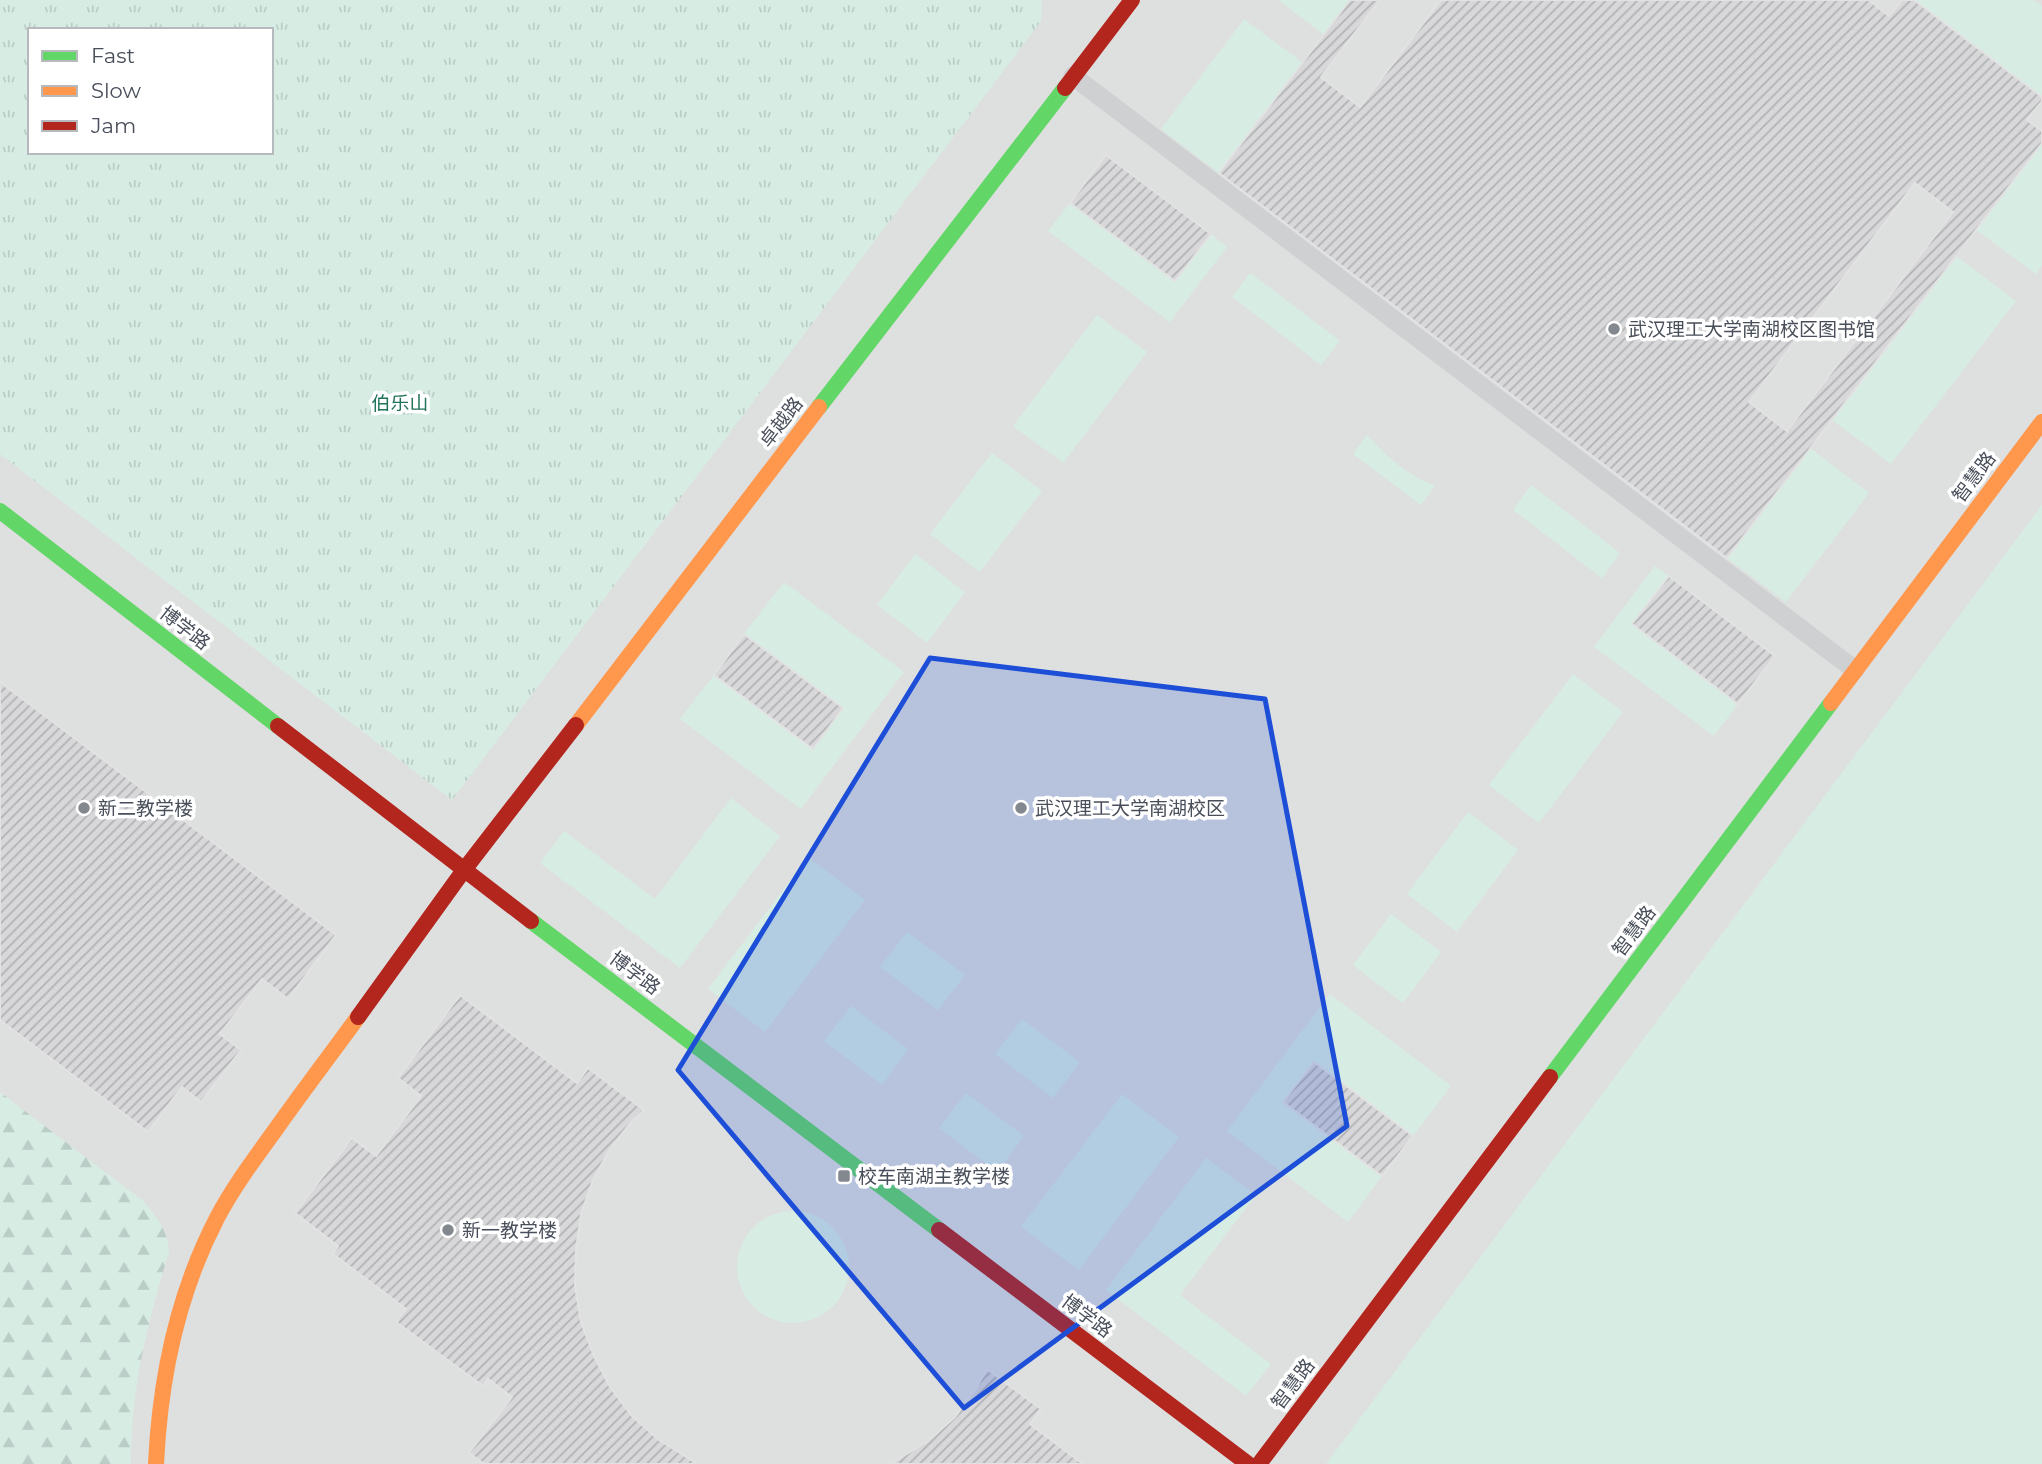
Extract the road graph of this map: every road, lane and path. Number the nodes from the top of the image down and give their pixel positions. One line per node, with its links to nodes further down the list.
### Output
1 (1132, 0): 2 (street, 卓越路)
2 (1073, 76): 5 (lane); 6 (street, 卓越路)
3 (2040, 431): 5 (street, 智慧路)
4 (0, 511): 6 (street, 博学路)
5 (1855, 670): 9 (street, 智慧路)
6 (464, 870): 7 (street, 卓越路); 8 (street, 博学路)
7 (156, 1464)
8 (1248, 1464)
9 (1259, 1464)

